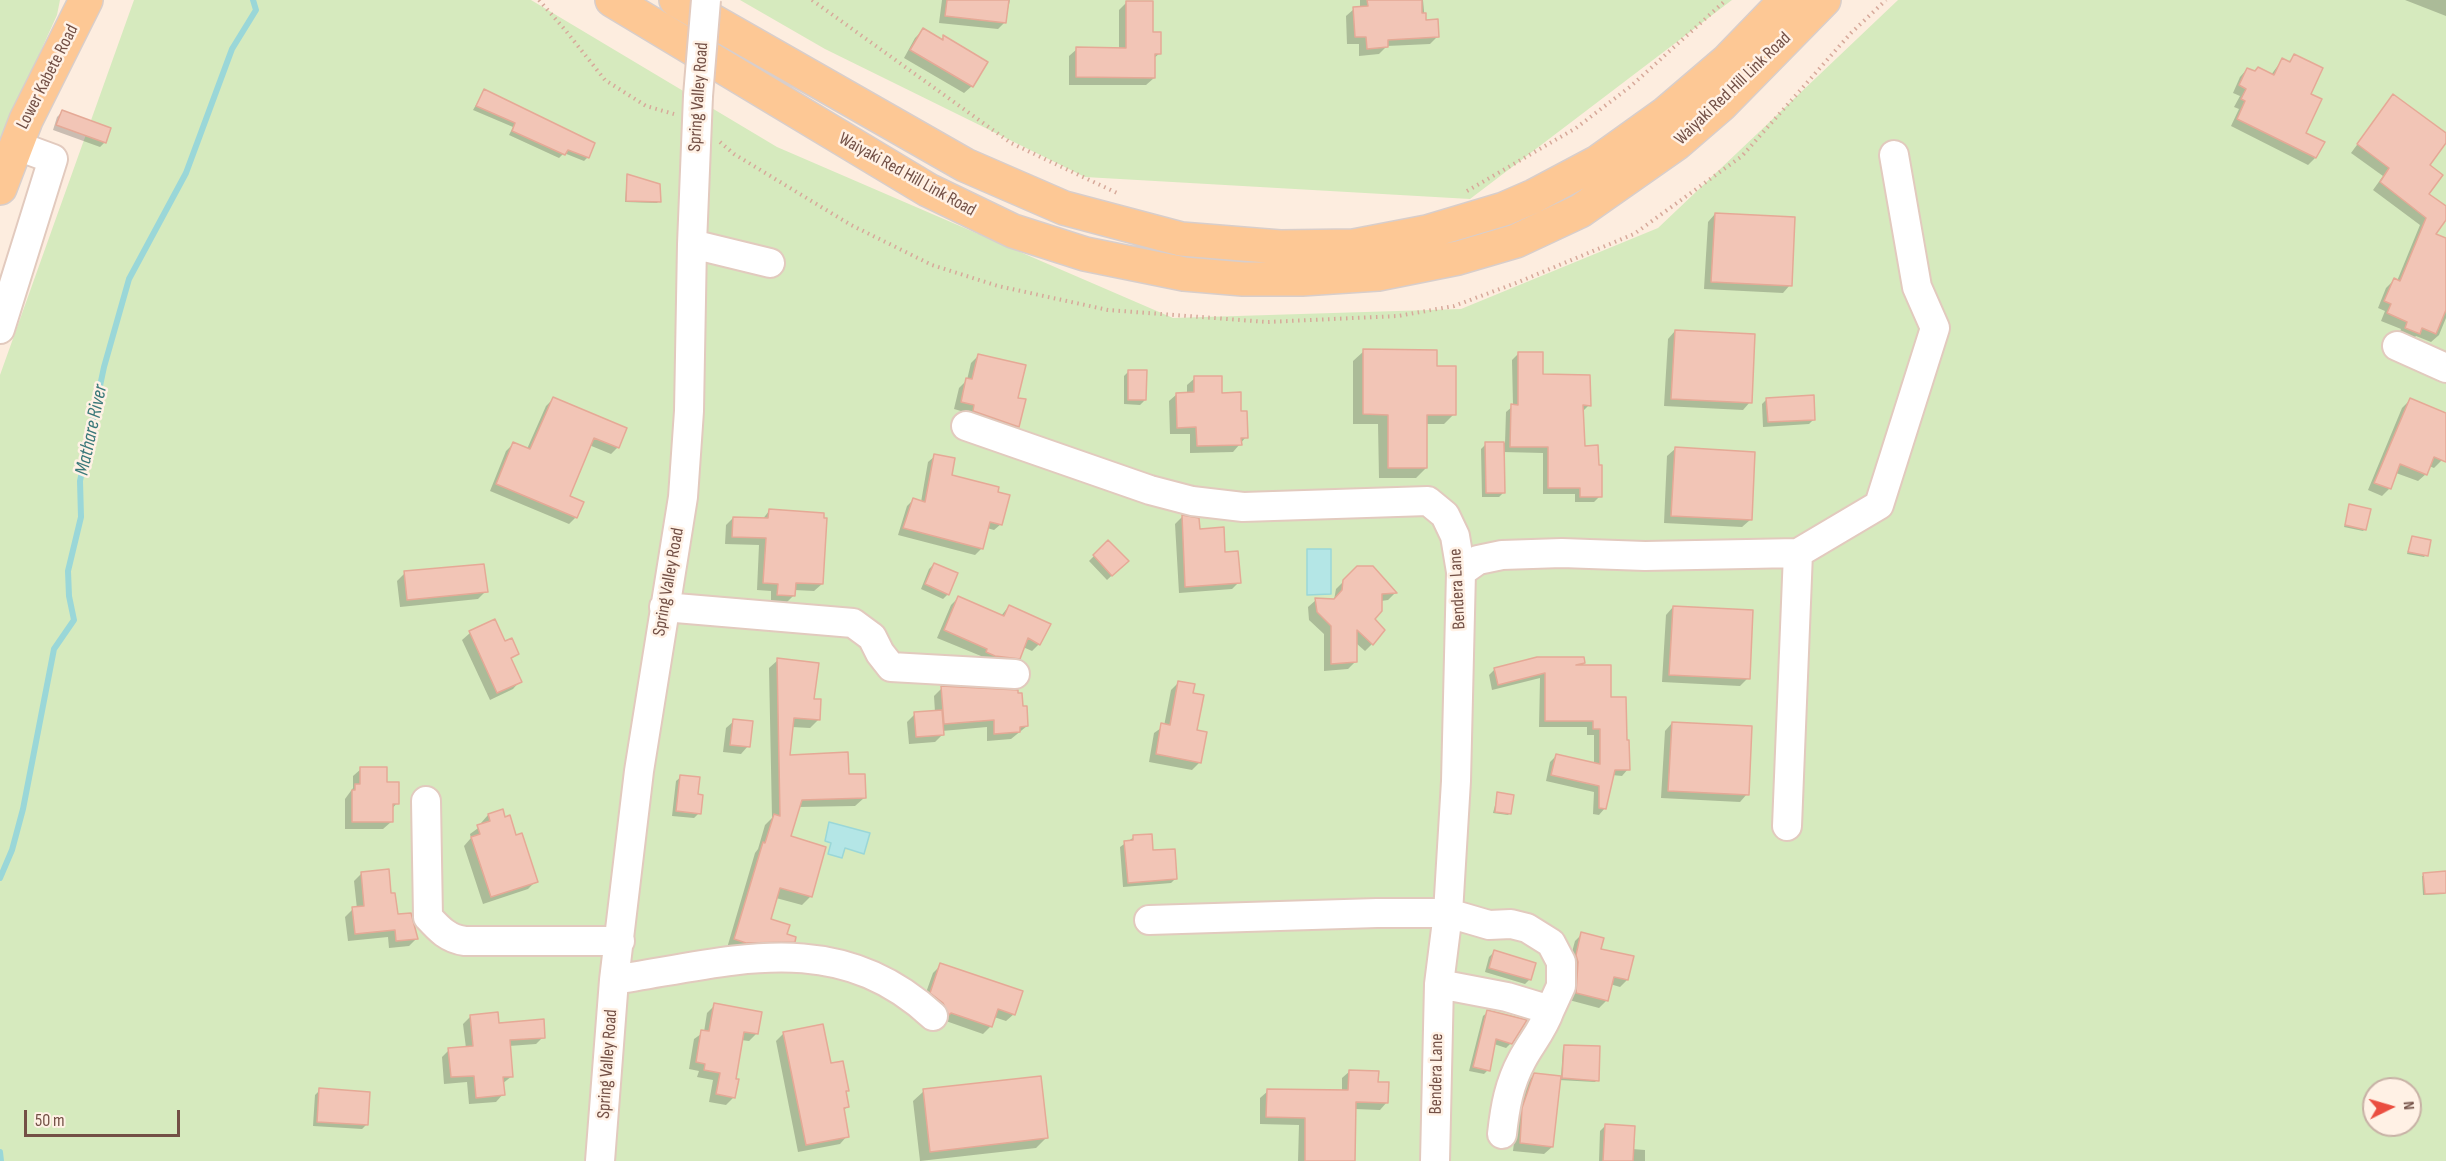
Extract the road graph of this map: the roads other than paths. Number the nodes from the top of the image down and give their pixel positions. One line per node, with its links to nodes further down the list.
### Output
1 (86, 0): 7 (main road, Lower Kabete Road)
2 (612, 0): 6 (main road, Waiyaki Red Hill Link Road)
3 (676, 0): 5 (main road, Waiyaki Red Hill Link Road)
4 (706, 0): 10 (street, Spring Valley Road, bridge)
5 (1786, 0)
6 (1824, 0)
7 (15, 145): 9 (main road, Lower Kabete Road); 12 (street)
8 (1894, 155): 16 (street)
9 (0, 188)
10 (692, 244): 11 (street); 18 (street, Spring Valley Road)
11 (770, 263)
12 (0, 329)
13 (2397, 346): 14 (street)
14 (2446, 368)
15 (966, 426): 17 (street, Bendera Lane)
16 (1798, 553): 17 (street); 21 (street)
17 (1461, 572): 22 (street, Bendera Lane)
18 (664, 607): 19 (street); 24 (street, Spring Valley Road)
19 (1015, 674)
20 (426, 801): 24 (street)
21 (1787, 826)
22 (1448, 913): 23 (street); 26 (street, Bendera Lane); 27 (street)
23 (1149, 920)
24 (620, 940): 25 (street, Spring Valley Road)
25 (614, 980): 28 (street); 30 (street, Spring Valley Road)
26 (1439, 984): 27 (street); 31 (street, Bendera Lane)
27 (1550, 1010): 29 (street)
28 (933, 1016)
29 (1502, 1134)
30 (600, 1161)
31 (1435, 1161)

